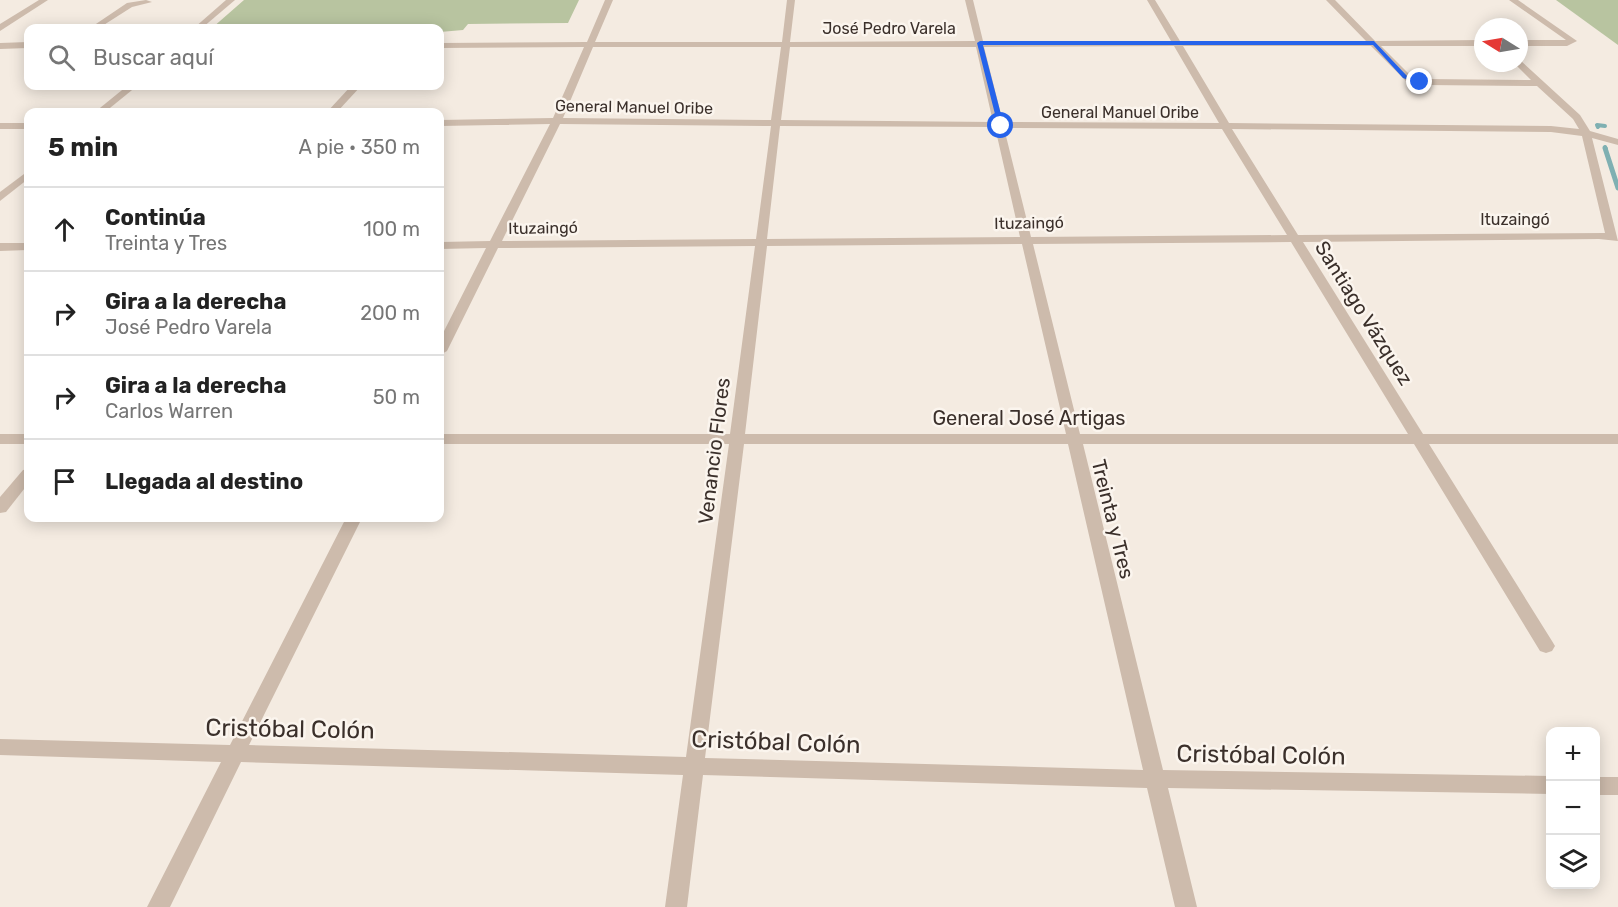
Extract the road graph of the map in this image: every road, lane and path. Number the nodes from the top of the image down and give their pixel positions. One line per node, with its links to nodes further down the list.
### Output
1 (44, 0): 12 (street)
2 (231, 0): 11 (street)
3 (609, 0): 19 (street)
4 (791, 0): 13 (street, Venancio Flores)
5 (969, 0): 14 (street, Treinta y Tres)
6 (1151, 0): 15 (street, Santiago Vázquez)
7 (1330, 0): 16 (street)
8 (1513, 0): 18 (street)
9 (149, 1): 10 (street)
10 (99, 24)
11 (203, 24)
12 (0, 28)
13 (785, 43): 14 (street, José Pedro Varela); 19 (street, José Pedro Varela); 31 (street, Venancio Flores)
14 (980, 43): 15 (street, José Pedro Varela); 34 (street, Treinta y Tres)
15 (1178, 43): 16 (street, José Pedro Varela); 35 (street, Santiago Vázquez)
16 (1374, 43): 17 (street, José Pedro Varela); 24 (street)
17 (1474, 43)
18 (1528, 43)
19 (591, 44): 22 (street, José Pedro Varela); 29 (street)
20 (0, 45): 21 (street)
21 (24, 45)
22 (444, 45)
23 (1527, 72): 24 (street)
24 (1539, 84): 36 (street)
25 (127, 90): 27 (street)
26 (352, 90): 28 (street)
27 (105, 108)
28 (336, 108)
29 (557, 122): 30 (street, General Manuel Oribe); 31 (street, General Manuel Oribe); 45 (street)
30 (444, 123)
31 (776, 124): 34 (street, General Manuel Oribe); 43 (street, Venancio Flores)
32 (0, 126): 33 (street)
33 (24, 126)
34 (1001, 126): 35 (street, General Manuel Oribe); 42 (street, Treinta y Tres)
35 (1226, 127): 36 (street, General Manuel Oribe); 40 (street, Santiago Vázquez)
36 (1586, 133): 37 (street, General Manuel Oribe); 41 (street)
37 (1618, 142)
38 (24, 177): 39 (street)
39 (0, 198)
40 (1293, 237): 41 (street, Ituzaingó); 42 (street, Ituzaingó); 50 (street, Santiago Vázquez)
41 (1615, 237)
42 (1026, 239): 43 (street, Ituzaingó); 54 (street, Treinta y Tres)
43 (760, 242): 45 (street, Ituzaingó); 49 (street, Venancio Flores)
44 (444, 245): 45 (street, Ituzaingó)
45 (494, 245): 48 (street)
46 (0, 247): 47 (street)
47 (24, 247)
48 (444, 343)
49 (737, 438): 53 (street, General José Artigas); 54 (street, General José Artigas); 62 (street, Venancio Flores)
50 (1419, 438): 54 (street, General José Artigas); 55 (street, General José Artigas); 59 (street, Santiago Vázquez)
51 (0, 439): 52 (street)
52 (24, 439)
53 (444, 439)
54 (1072, 439): 63 (street, Treinta y Tres)
55 (1618, 439)
56 (24, 479): 57 (street)
57 (0, 508)
58 (352, 522): 61 (street)
59 (1546, 646)
60 (0, 747): 61 (street, Cristóbal Colón)
61 (235, 753): 62 (street, Cristóbal Colón); 67 (street)
62 (694, 765): 63 (street, Cristóbal Colón); 68 (street, Venancio Flores)
63 (1155, 779): 64 (street, Cristóbal Colón); 69 (street, Treinta y Tres)
64 (1546, 785)
65 (1600, 786): 66 (street)
66 (1618, 786)
67 (158, 907)
68 (676, 907)
69 (1186, 907)

